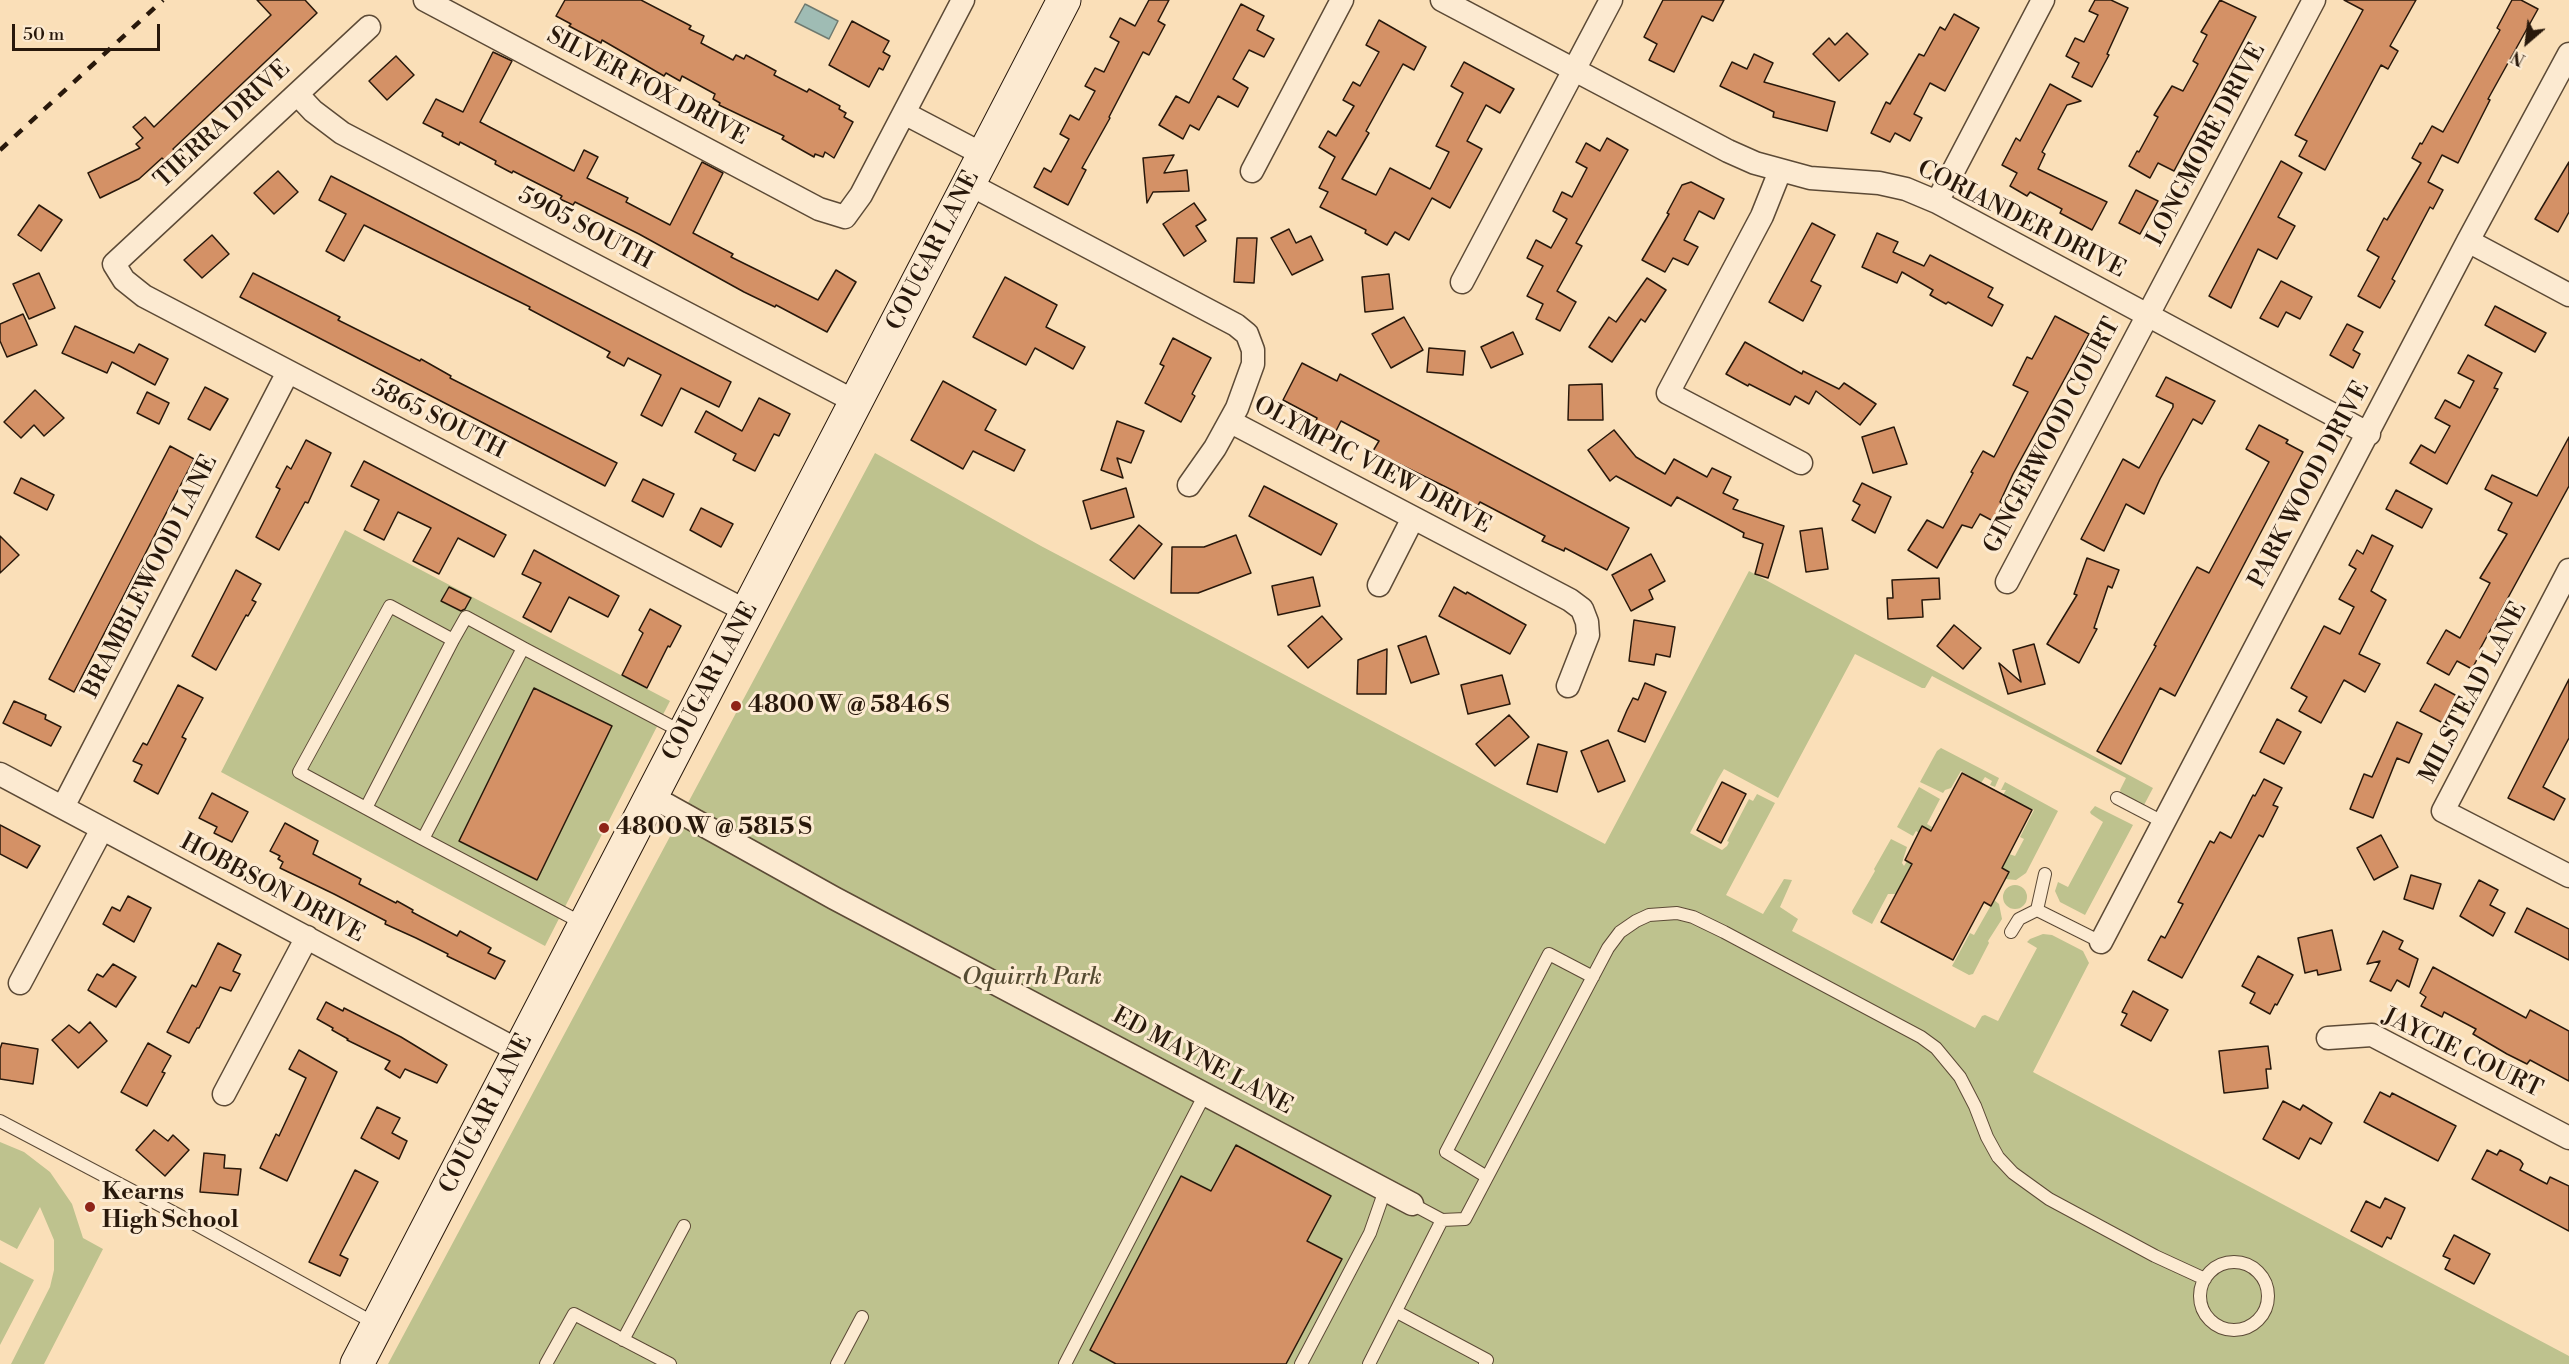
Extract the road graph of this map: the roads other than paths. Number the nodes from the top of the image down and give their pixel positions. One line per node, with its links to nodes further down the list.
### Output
1 (425, 0): 13 (street, SILVER FOX DRIVE)
2 (963, 0): 13 (street)
3 (1064, 0): 14 (main road, COUGAR LANE)
4 (1342, 0): 15 (street)
5 (1442, 0): 11 (street, CORIANDER DRIVE)
6 (1611, 0): 11 (street)
7 (2043, 0): 18 (street)
8 (2314, 0): 23 (street, LONGMORE DRIVE)
9 (369, 27): 12 (street, TIERRA DRIVE)
10 (2569, 54): 19 (street, PARK WOOD DRIVE)
11 (1574, 70): 16 (street, CORIANDER DRIVE); 21 (street)
12 (297, 94): 20 (street, TIERRA DRIVE); 25 (street, 5905 SOUTH)
13 (904, 113): 14 (street)
14 (984, 155): 17 (main road, COUGAR LANE)
15 (1252, 171)
16 (1780, 171): 18 (street, CORIANDER DRIVE); 28 (street)
17 (969, 184): 25 (main road, COUGAR LANE); 26 (street, OLYMPIC VIEW DRIVE)
18 (1936, 202): 23 (street, CORIANDER DRIVE)
19 (2468, 241): 22 (street); 27 (street, PARK WOOD DRIVE)
20 (114, 264): 24 (street, 5865 SOUTH)
21 (1462, 282)
22 (2569, 295)
23 (2147, 316): 27 (street, CORIANDER DRIVE); 32 (street, GINGERWOOD COURT)
24 (288, 372): 34 (street, 5865 SOUTH); 42 (street, BRAMBLEWOOD LANE)
25 (856, 402): 34 (main road, COUGAR LANE)
26 (1230, 422): 29 (street); 30 (street, OLYMPIC VIEW DRIVE)
27 (2369, 434): 44 (street, PARK WOOD DRIVE)
28 (1801, 463)
29 (1189, 485)
30 (1413, 518): 33 (street); 37 (street, OLYMPIC VIEW DRIVE)
31 (2569, 570): 48 (street, MILSTEAD LANE)
32 (2007, 582)
33 (1379, 585)
34 (748, 612): 38 (main road, COUGAR LANE)
35 (453, 640): 36 (lane); 43 (lane); 43 (lane)
36 (523, 648): 38 (lane); 46 (lane)
37 (1568, 686)
38 (684, 733): 40 (main road, COUGAR LANE)
39 (0, 774): 42 (street, HOBBSON DRIVE)
40 (651, 796): 50 (main road, COUGAR LANE); 59 (street, ED MAYNE LANE)
41 (2117, 798): 44 (lane)
42 (63, 807): 45 (street, HOBBSON DRIVE)
43 (366, 808): 46 (lane)
44 (2163, 822): 53 (street, PARK WOOD DRIVE)
45 (102, 829): 52 (street, HOBBSON DRIVE); 55 (street)
46 (423, 839): 50 (lane)
47 (2045, 874): 49 (lane)
48 (2569, 876)
49 (2037, 910): 51 (lane); 53 (lane)
50 (585, 925): 57 (main road, COUGAR LANE)
51 (2011, 932)
52 (306, 937): 57 (street, HOBBSON DRIVE); 58 (street)
53 (2101, 942)
54 (1593, 977): 62 (lane); 62 (lane); 67 (lane)
55 (20, 983)
56 (2328, 1038): 61 (street, JAYCIE COURT)
57 (519, 1051): 70 (main road, COUGAR LANE)
58 (224, 1094)
59 (1205, 1094): 63 (street, ED MAYNE LANE); 76 (lane)
60 (0, 1121): 70 (lane)
61 (2569, 1138)
62 (1487, 1177): 65 (lane)
63 (1385, 1190): 64 (street, ED MAYNE LANE); 77 (lane)
64 (1412, 1204): 65 (lane)
65 (1442, 1220): 68 (lane)
66 (684, 1226): 71 (lane)
67 (2205, 1279): 67 (lane)
68 (1397, 1312): 78 (lane); 79 (lane)
69 (862, 1317): 75 (lane)
70 (377, 1325): 72 (main road, COUGAR LANE)
71 (623, 1340): 73 (lane); 74 (lane)
72 (360, 1363)
73 (546, 1364)
74 (670, 1364)
75 (837, 1364)
76 (1065, 1364)
77 (1301, 1364)
78 (1369, 1364)
79 (1485, 1364)

